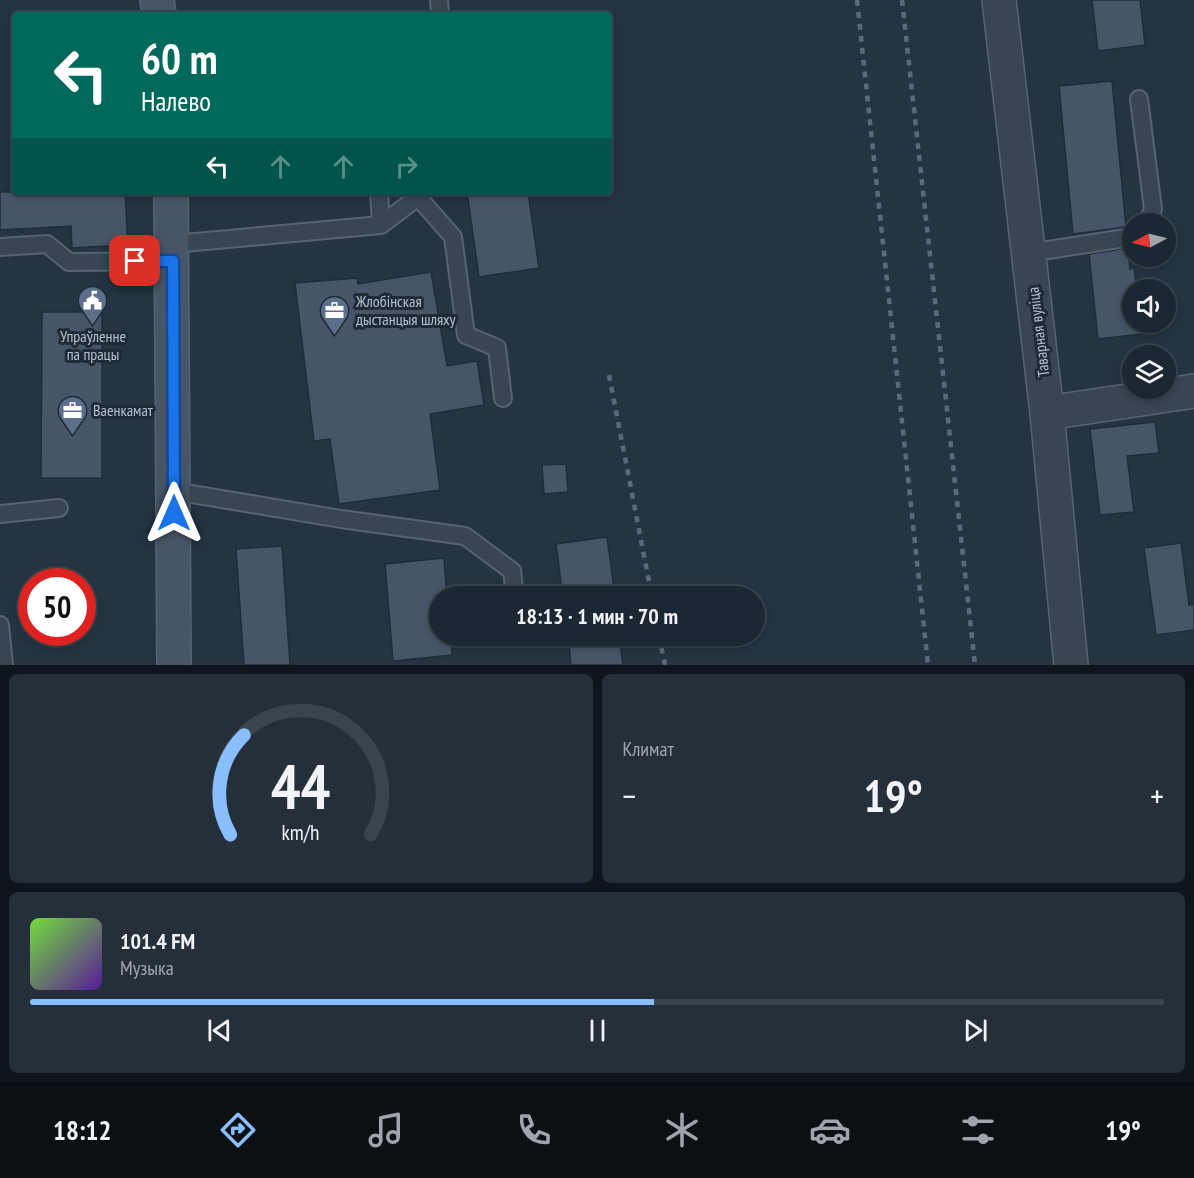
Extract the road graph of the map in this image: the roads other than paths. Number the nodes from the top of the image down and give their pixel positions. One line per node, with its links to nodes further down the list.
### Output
1 (999, 0): 11 (street, Таварная вуліца)
2 (1139, 99): 6 (lane)
3 (171, 195): 10 (main road)
4 (379, 195): 7 (lane)
5 (420, 195): 7 (lane); 13 (lane)
6 (1151, 213)
7 (381, 225): 10 (lane)
8 (1122, 239): 11 (lane)
9 (0, 247): 10 (lane)
10 (173, 253): 15 (main road)
11 (1029, 253): 14 (street, Таварная вуліца)
12 (1194, 391): 14 (street)
13 (503, 398)
14 (1047, 413): 22 (street, Таварная вуліца)
15 (174, 491): 18 (lane); 21 (main road)
16 (59, 508): 17 (lane)
17 (0, 514)
18 (514, 586)
19 (0, 625): 20 (lane)
20 (4, 665)
21 (174, 665)
22 (1071, 665)

